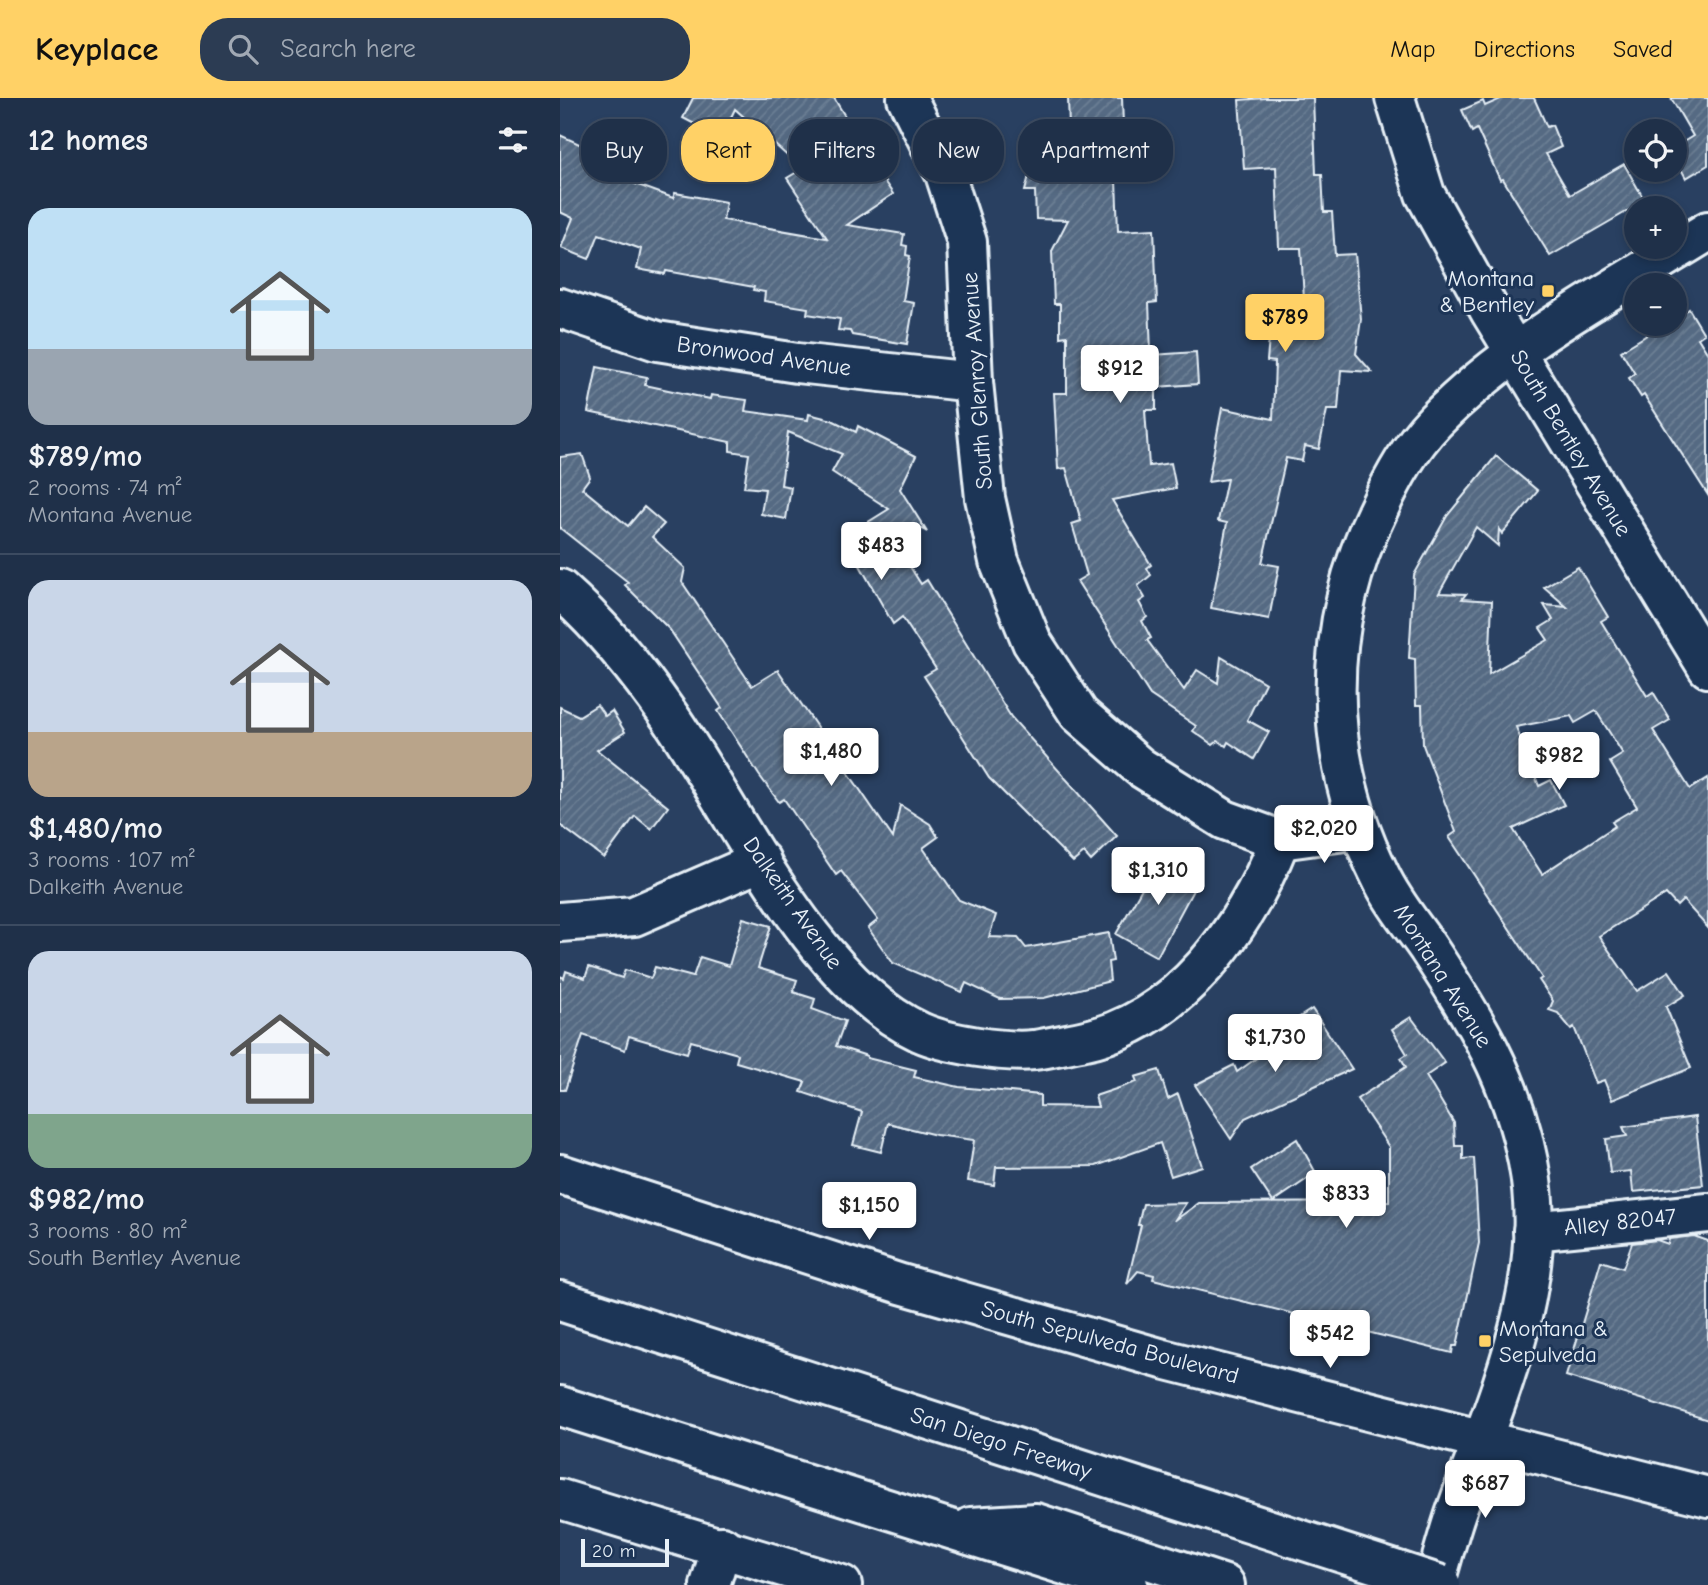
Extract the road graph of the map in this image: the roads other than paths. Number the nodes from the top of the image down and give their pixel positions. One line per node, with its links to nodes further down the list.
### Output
1 (907, 98): 6 (main road, South Glenroy Avenue)
2 (1395, 98): 5 (main road, South Bentley Avenue)
3 (1708, 231): 5 (main road, Montana Avenue)
4 (560, 308): 6 (main road, Bronwood Avenue)
5 (1515, 352): 8 (main road, South Bentley Avenue); 9 (main road, Montana Avenue)
6 (973, 382): 10 (main road, South Glenroy Avenue)
7 (560, 590): 11 (main road, Dalkeith Avenue)
8 (1708, 668)
9 (1359, 829): 10 (main road, South Glenroy Avenue); 15 (main road, Montana Avenue)
10 (1280, 840): 11 (main road, Dalkeith Avenue)
11 (761, 861): 12 (main road)
12 (560, 922)
13 (560, 1174): 18 (main road, South Sepulveda Boulevard)
14 (1708, 1213): 15 (main road, Alley 82047)
15 (1533, 1231): 18 (main road, Montana Avenue)
16 (560, 1301): 28 (main road, San Diego Freeway, bridge)
17 (560, 1406): 21 (main road)
18 (1483, 1438): 19 (main road, South Sepulveda Boulevard); 27 (main road, Montana Avenue)
19 (1708, 1497)
20 (560, 1499): 22 (main road)
21 (948, 1529): 25 (main road); 26 (main road)
22 (722, 1546): 23 (main road); 24 (main road)
23 (710, 1585)
24 (842, 1585)
25 (1128, 1585)
26 (1225, 1585)
27 (1434, 1585)
28 (1441, 1585)

